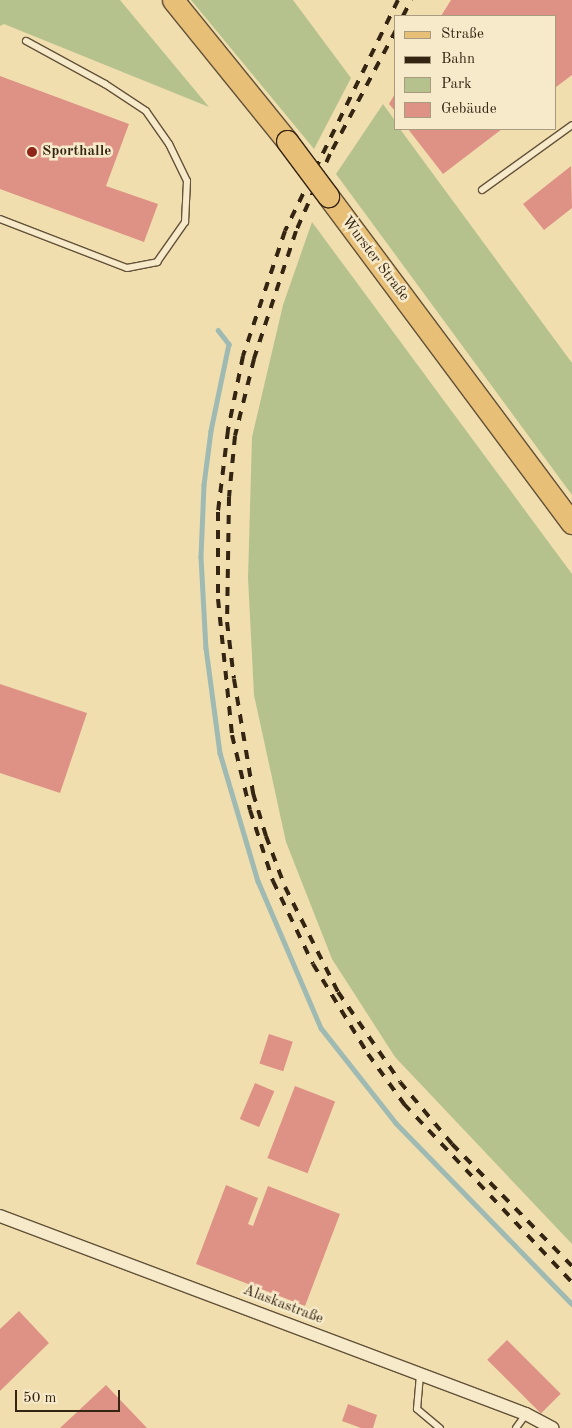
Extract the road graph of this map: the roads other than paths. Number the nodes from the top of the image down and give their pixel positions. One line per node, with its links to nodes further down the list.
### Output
1 (173, 0): 6 (main road, Wurster Straße, bridge)
2 (26, 41): 5 (lane)
3 (572, 124): 4 (lane)
4 (482, 190)
5 (0, 219)
6 (572, 523)
7 (0, 1216): 8 (street, Alaskastraße)
8 (420, 1375): 9 (street, Alaskastraße); 10 (lane)
9 (526, 1414): 11 (lane); 12 (street, Alaskastraße)
10 (440, 1428)
11 (516, 1428)
12 (552, 1428)

